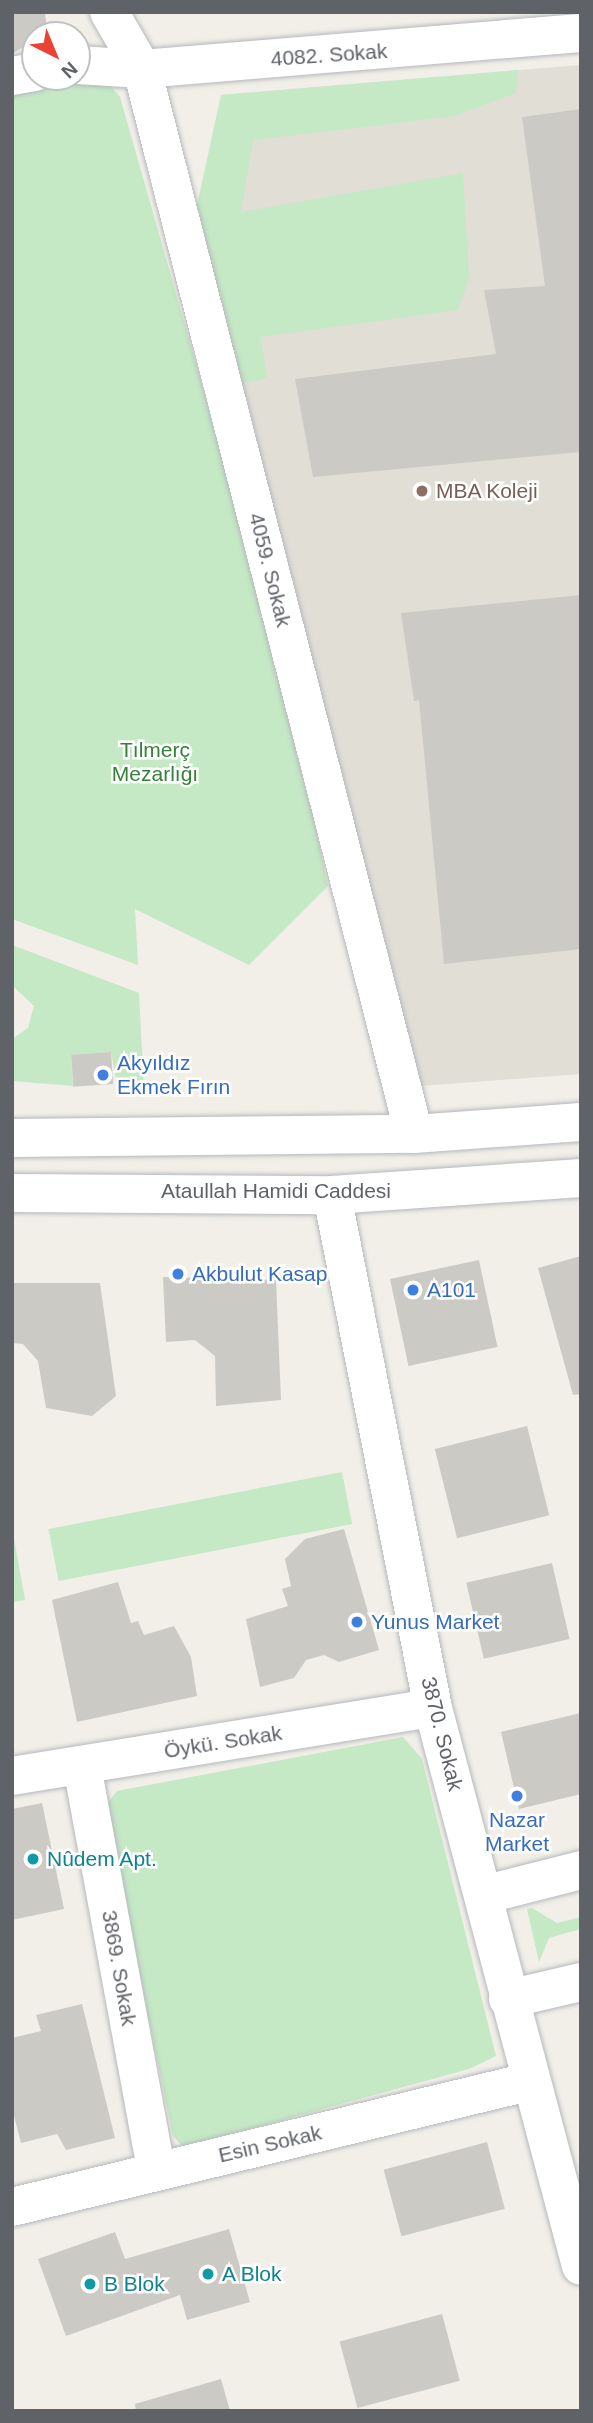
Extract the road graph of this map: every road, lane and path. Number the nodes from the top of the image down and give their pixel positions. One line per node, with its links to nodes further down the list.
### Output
1 (109, 12): 5 (street, 4059. Sokak)
2 (479, 28): 3 (street, 4082. Sokak); 5 (street, 4082. Sokak)
3 (581, 33)
4 (91, 66): 5 (street, 4082. Sokak)
5 (142, 69): 7 (street, 4059. Sokak)
6 (581, 1122): 7 (street)
7 (414, 1134): 8 (street)
8 (12, 1138)
9 (581, 1178): 11 (street, Ataullah Hamidi Caddesi)
10 (12, 1193): 11 (street, Ataullah Hamidi Caddesi)
11 (332, 1195): 12 (street, 3870. Sokak)
12 (433, 1708): 13 (street, Öykü. Sokak); 16 (street, 3870. Sokak)
13 (82, 1766): 14 (street, Öykü. Sokak); 20 (street, 3869. Sokak)
14 (12, 1776)
15 (581, 1870): 16 (street)
16 (483, 1895): 18 (street, 3870. Sokak)
17 (581, 1982): 18 (street)
18 (508, 1999): 19 (street, 3870. Sokak)
19 (528, 2082): 20 (street, Esin Sokak); 22 (street, 3870. Sokak)
20 (156, 2171): 21 (street, Esin Sokak)
21 (12, 2207)
22 (581, 2266)

